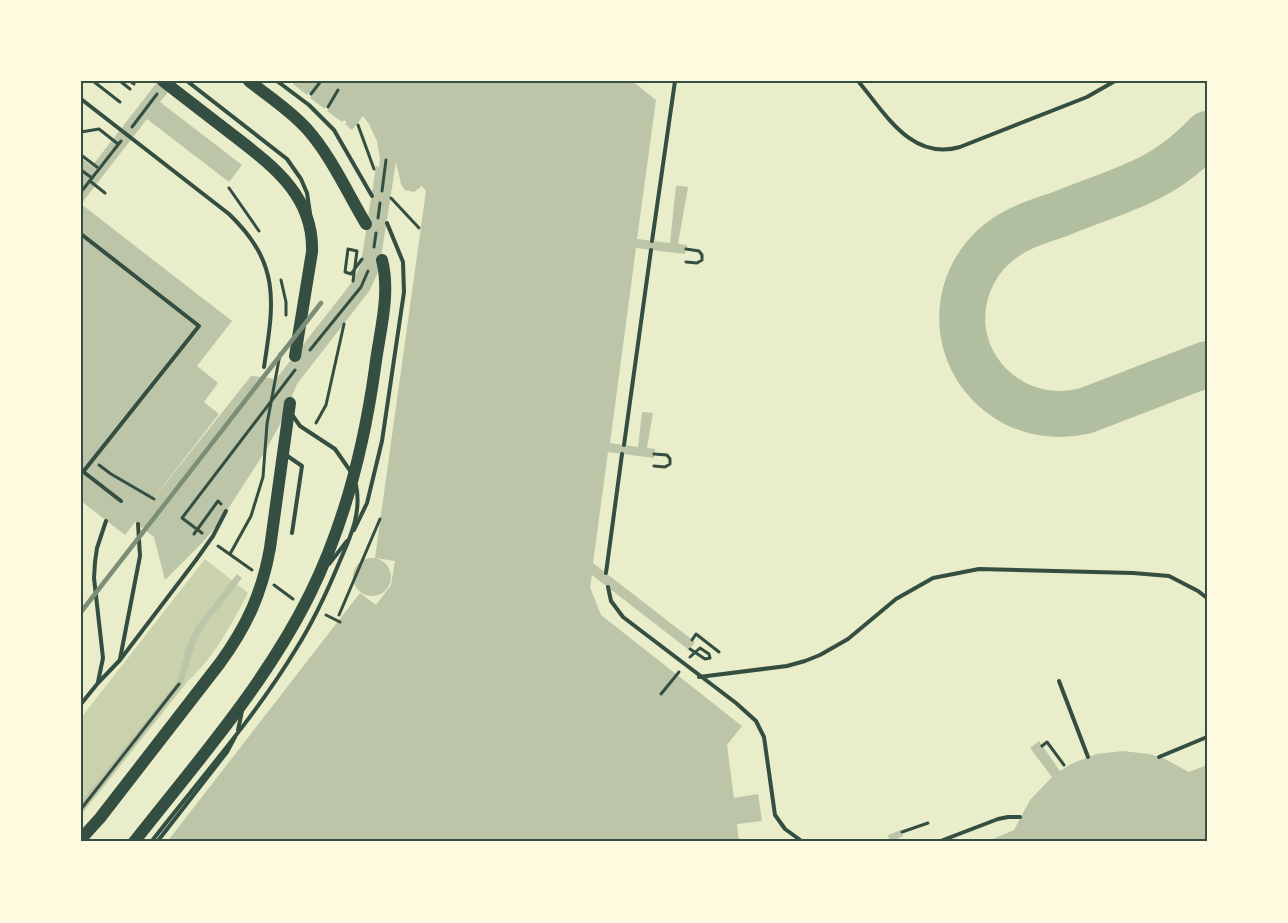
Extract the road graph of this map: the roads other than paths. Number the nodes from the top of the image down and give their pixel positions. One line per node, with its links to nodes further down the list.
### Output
1 (163, 81): 13 (main road)
2 (188, 81): 13 (lane)
3 (249, 81): 11 (main road)
4 (278, 81): 9 (lane)
5 (675, 81): 14 (lane)
6 (858, 81): 7 (lane)
7 (1115, 81)
8 (81, 99): 18 (lane)
9 (372, 196)
10 (387, 223): 31 (lane)
11 (366, 224)
12 (81, 234): 23 (lane)
13 (312, 238): 17 (main road)
14 (652, 241)
15 (651, 250): 20 (lane)
16 (382, 260): 31 (main road)
17 (299, 360)
18 (264, 367)
19 (290, 403): 21 (main road); 45 (lane)
20 (624, 445)
21 (283, 453): 28 (lane); 43 (main road)
22 (622, 454): 29 (lane)
23 (82, 471): 24 (lane)
24 (121, 501)
25 (226, 508): 33 (lane)
26 (106, 520): 36 (lane)
27 (138, 524): 33 (lane)
28 (292, 533)
29 (606, 573)
30 (608, 587): 34 (lane)
31 (310, 595): 37 (main road)
32 (1207, 598): 34 (lane)
33 (120, 660): 36 (lane)
34 (699, 676): 47 (lane)
35 (1059, 681): 40 (lane)
36 (98, 682): 38 (lane)
37 (250, 693): 44 (main road); 46 (lane)
38 (81, 704)
39 (1207, 737): 41 (lane)
40 (1089, 757)
41 (1159, 757)
42 (1020, 817): 48 (lane)
43 (81, 839)
44 (134, 842)
45 (152, 842)
46 (157, 842)
47 (802, 842)
48 (938, 842)

